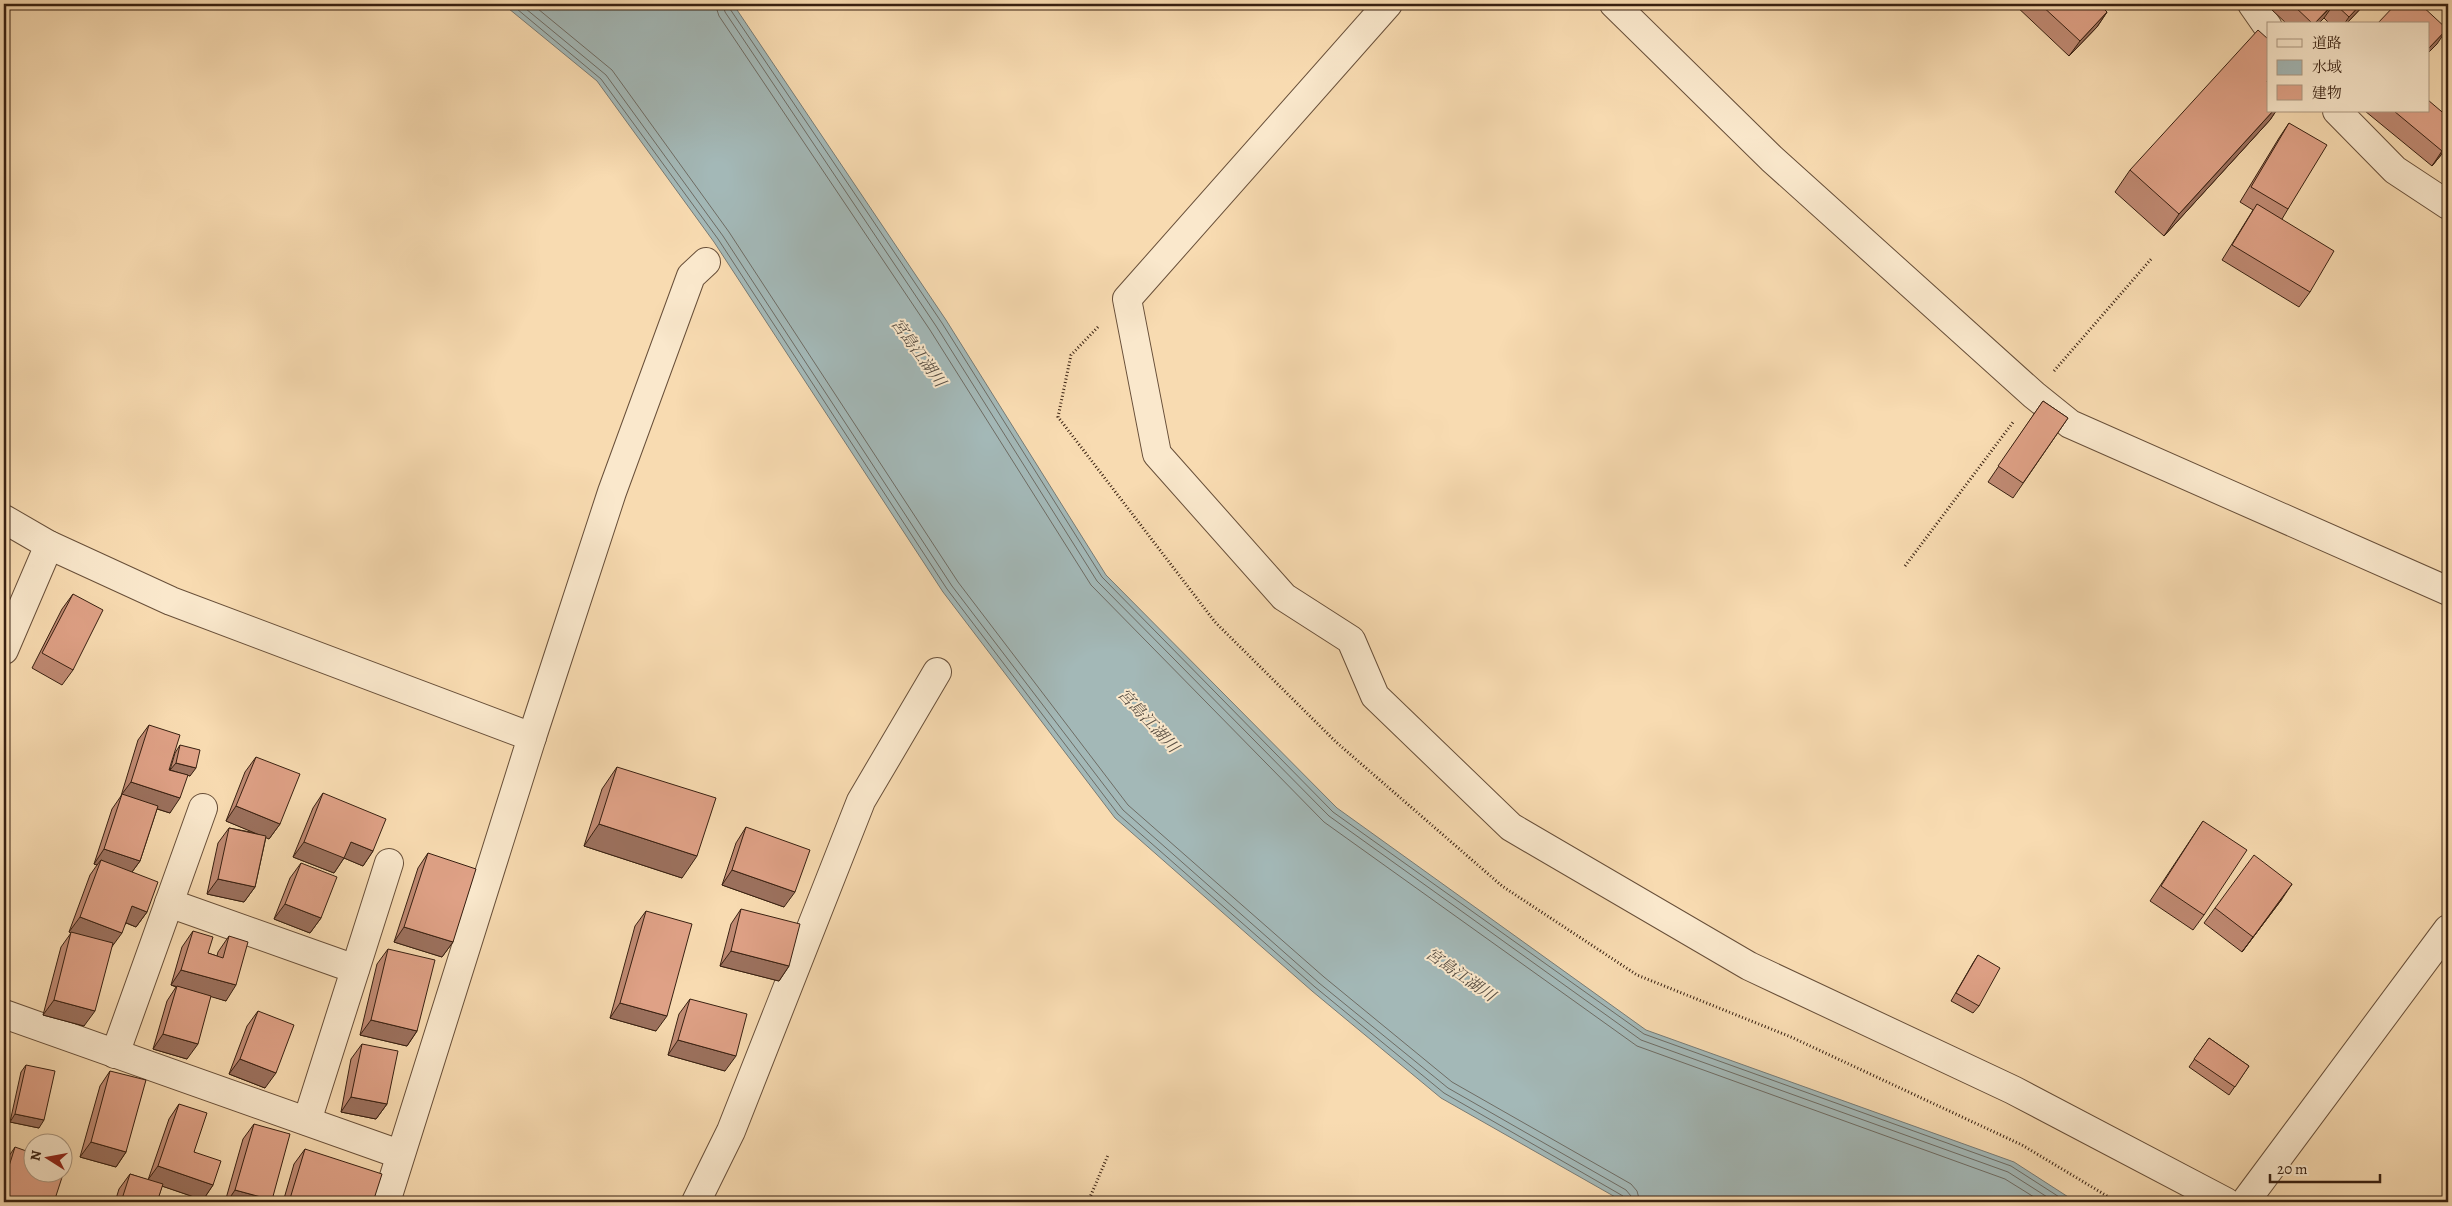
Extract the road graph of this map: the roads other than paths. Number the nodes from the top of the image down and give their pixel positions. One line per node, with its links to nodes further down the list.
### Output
1 (1388, 4): 25 (street)
2 (1614, 4): 10 (street)
3 (2252, 4): 4 (street)
4 (2267, 26)
5 (2338, 112): 6 (street)
6 (2448, 205)
7 (706, 262): 13 (street)
8 (4, 520): 9 (street)
9 (49, 546): 11 (street); 13 (street)
10 (2448, 591)
11 (4, 650)
12 (937, 672): 24 (street)
13 (532, 737): 22 (street)
14 (203, 808): 16 (street)
15 (389, 862): 18 (street)
16 (170, 903): 18 (street); 20 (street)
17 (2448, 929): 26 (street)
18 (355, 969): 21 (street)
19 (4, 1014): 20 (street)
20 (115, 1054): 21 (street)
21 (307, 1121): 22 (street)
22 (399, 1154): 23 (street)
23 (386, 1202)
24 (696, 1202)
25 (2226, 1202)
26 (2245, 1202)

